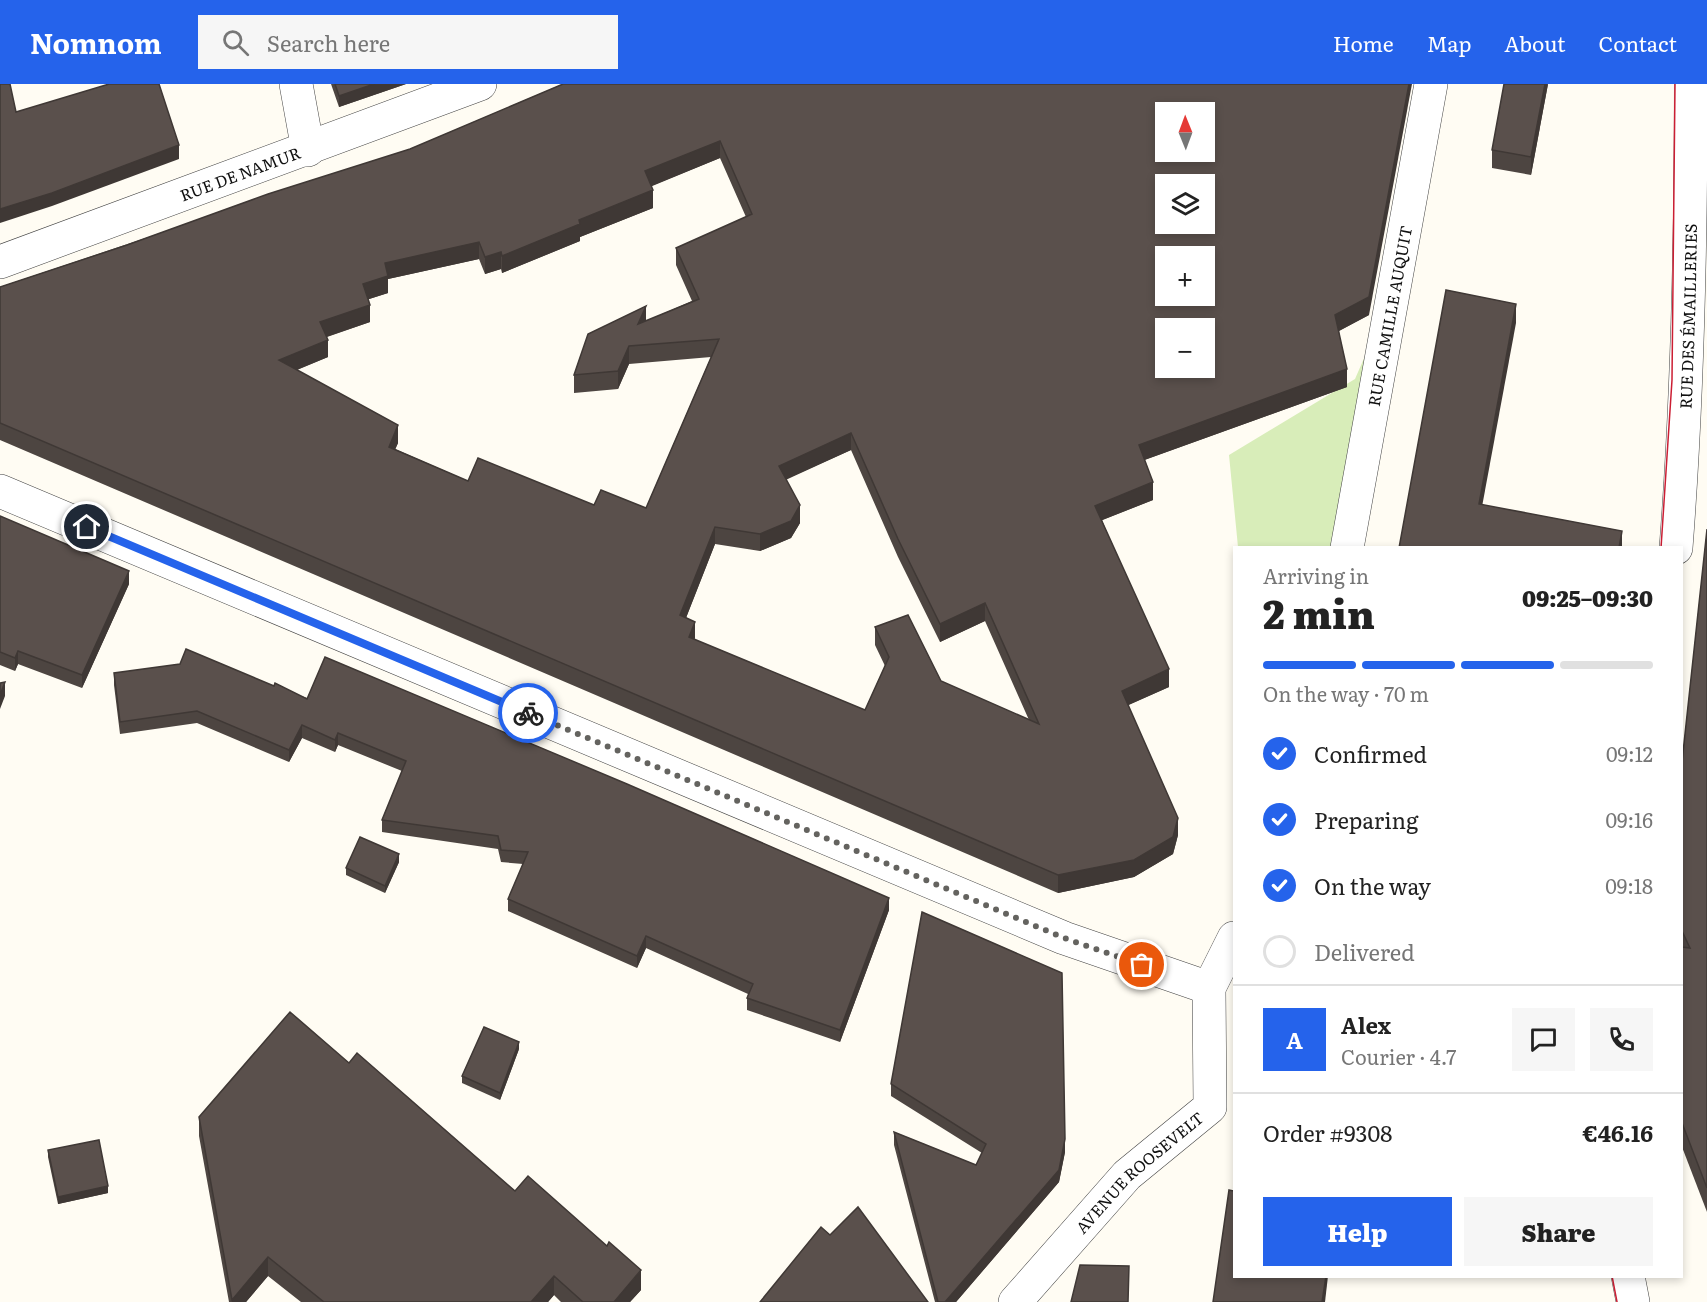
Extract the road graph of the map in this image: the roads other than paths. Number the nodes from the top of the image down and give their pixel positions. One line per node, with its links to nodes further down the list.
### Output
1 (296, 84): 5 (street)
2 (480, 84): 5 (street, RUE DE NAMUR)
3 (1431, 84): 8 (street, RUE CAMILLE AUQUIT)
4 (1691, 84): 9 (street, RUE DES ÉMAILLERIES)
5 (308, 150): 6 (street, RUE DE NAMUR)
6 (0, 262)
7 (0, 491): 11 (street)
8 (1347, 546)
9 (1676, 546)
10 (1233, 940): 11 (street)
11 (1209, 988): 13 (street, AVENUE ROOSEVELT)
12 (1628, 1278): 14 (street)
13 (1015, 1302)
14 (1633, 1302)

